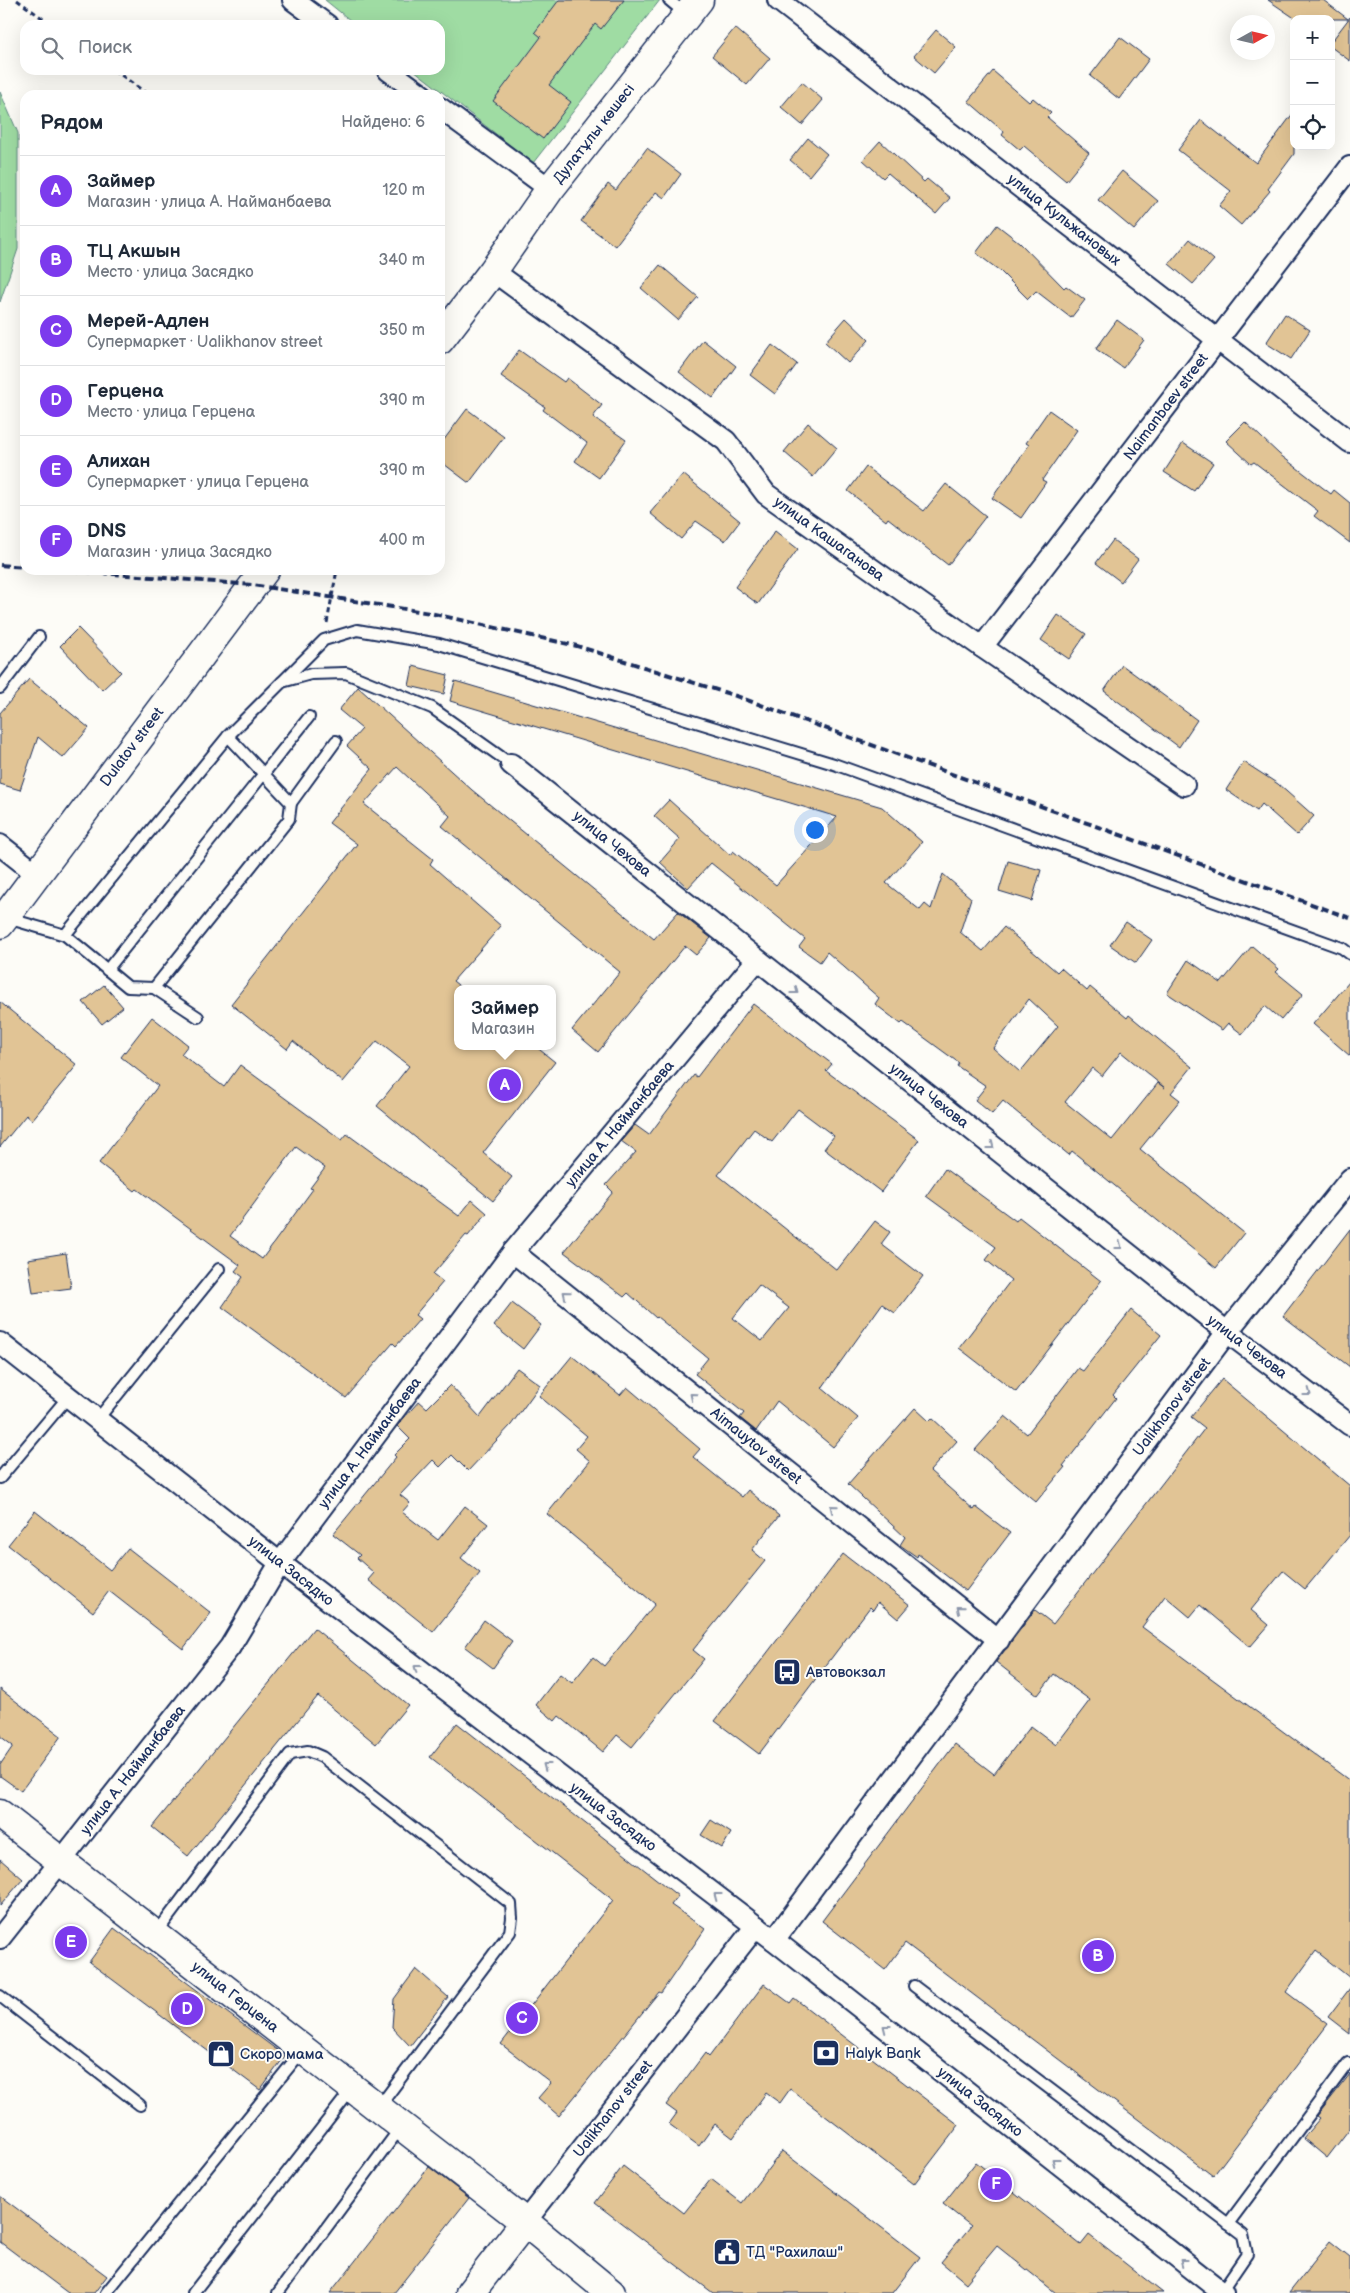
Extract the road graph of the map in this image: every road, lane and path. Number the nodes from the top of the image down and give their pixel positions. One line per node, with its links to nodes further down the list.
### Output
1 (17, 0): 5 (path)
2 (293, 0): 6 (street)
3 (778, 0): 16 (street, улица Кульжановых)
4 (685, 5): 13 (street, Дулатұлы көшесі)
5 (45, 20)
6 (320, 20)
7 (121, 75): 9 (path)
8 (395, 75): 10 (street)
9 (142, 90)
10 (415, 90)
11 (445, 112): 13 (street)
12 (1350, 167): 16 (street, Naimanbaev street)
13 (550, 189): 14 (street, Дулатұлы көшесі)
14 (493, 271): 15 (street); 22 (street, улица Кашаганова)
15 (445, 333)
16 (1218, 339): 17 (street, улица Кульжановых); 22 (street, Naimanbaev street)
17 (1350, 442)
18 (261, 575): 33 (street, Dulatov street)
19 (337, 575): 21 (path)
20 (39, 637): 24 (lane)
21 (324, 640): 23 (lane); 36 (lane)
22 (982, 647): 30 (street, улица Кашаганова)
23 (282, 682): 26 (lane); 28 (lane)
24 (0, 688)
25 (309, 717): 29 (lane)
26 (228, 736): 29 (lane); 35 (lane)
27 (336, 741): 31 (lane)
28 (511, 764): 37 (street, улица Чехова)
29 (264, 774): 31 (lane); 38 (lane)
30 (1184, 785)
31 (291, 803): 39 (lane)
32 (0, 845): 33 (street)
33 (37, 874): 34 (street, Dulatov street)
34 (3, 921): 35 (lane)
35 (65, 936): 38 (lane)
36 (1350, 954)
37 (757, 960): 42 (street, улица А. Найманбаева); 44 (street, улица Чехова, one-way to 44)
38 (107, 970): 39 (lane)
39 (154, 988): 40 (lane)
40 (198, 1017)
41 (1350, 1179): 44 (street, Ualikhanov street)
42 (513, 1252): 50 (street, улица А. Найманбаева); 51 (street, Aimauytov street, one-way to 42)
43 (219, 1269): 47 (lane)
44 (1228, 1332): 48 (street, улица Чехова, one-way to 48); 51 (street, Ualikhanov street)
45 (0, 1343): 46 (street, улица Засядко)
46 (68, 1397): 47 (street, улица Засядко); 49 (lane)
47 (97, 1420): 50 (street, улица Засядко)
48 (1350, 1424)
49 (0, 1478)
50 (280, 1563): 53 (street, улица А. Найманбаева); 54 (street, улица Засядко, one-way to 50)
51 (998, 1640): 57 (street, Ualikhanov street)
52 (0, 1814): 53 (street, улица Герцена)
53 (60, 1862): 55 (street, улица Герцена); 56 (street, улица А. Найманбаева)
54 (756, 1926): 57 (street, улица Засядко); 66 (street, Ualikhanov street)
55 (155, 1935): 60 (street, улица Герцена); 64 (lane)
56 (0, 1938)
57 (774, 1940): 73 (street, улица Засядко, one-way to 57)
58 (914, 1986): 67 (lane)
59 (0, 1996): 63 (lane)
60 (302, 2050): 62 (street, улица Герцена); 68 (lane)
61 (1348, 2063): 67 (lane)
62 (352, 2089): 64 (street, улица Герцена); 69 (lane)
63 (140, 2105)
64 (378, 2108): 65 (street, улица Герцена)
65 (401, 2126): 66 (street, улица Герцена); 70 (lane)
66 (525, 2222): 71 (street, Ualikhanov street); 72 (street, улица Герцена)
67 (1228, 2224): 73 (lane)
68 (106, 2293)
69 (193, 2293)
70 (278, 2293)
71 (470, 2293)
72 (611, 2293)
73 (1221, 2293)

